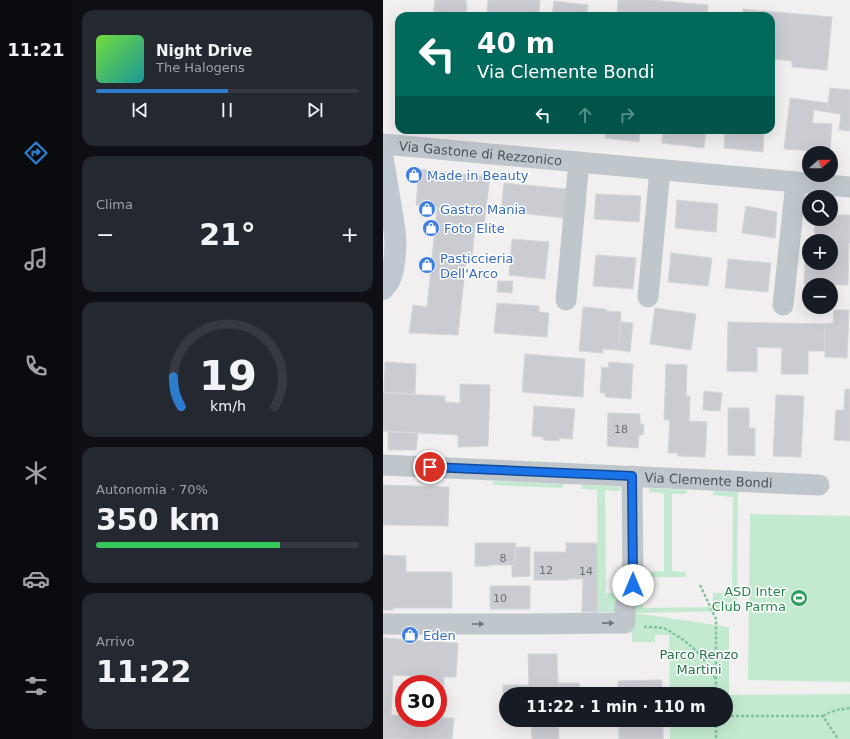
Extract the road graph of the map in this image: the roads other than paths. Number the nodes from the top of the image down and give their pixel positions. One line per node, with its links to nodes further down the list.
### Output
1 (383, 144): 3 (street, Via Gastone di Rezzonico)
2 (383, 160): 7 (main road)
3 (579, 162): 4 (street, Via Gastone di Rezzonico); 10 (street, Via Gastone di Rezzonico)
4 (659, 170): 5 (street, Via Gastone di Rezzonico); 9 (street)
5 (796, 182): 6 (street, Via Gastone di Rezzonico); 11 (street)
6 (850, 187)
7 (388, 213): 8 (main road)
8 (385, 289)
9 (648, 297)
10 (566, 300)
11 (783, 305)
12 (383, 465): 13 (street, Via Clemente Bondi)
13 (632, 476): 14 (street, Via Clemente Bondi); 15 (street, one-way to 13)
14 (819, 485)
15 (383, 624)

